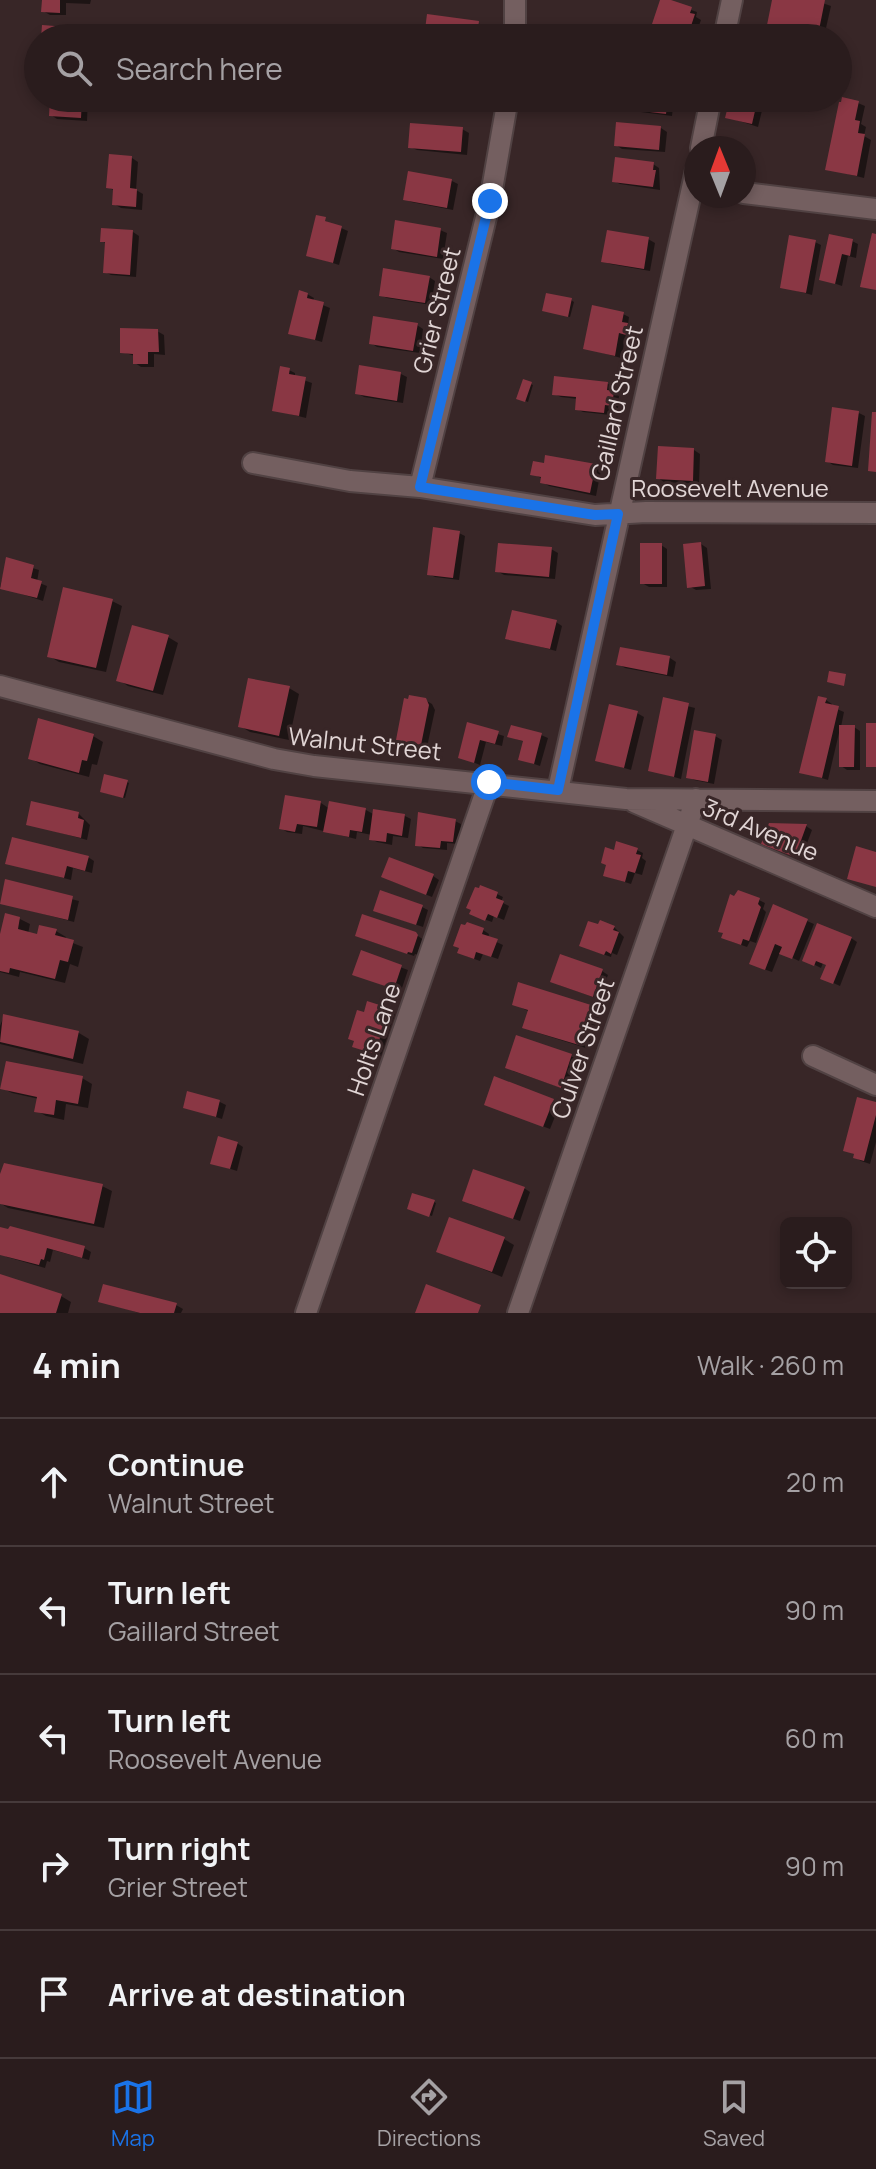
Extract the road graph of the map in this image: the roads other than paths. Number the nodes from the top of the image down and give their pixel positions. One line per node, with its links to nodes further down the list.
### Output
1 (515, 0): 3 (street)
2 (732, 0): 4 (street)
3 (515, 24)
4 (727, 24)
5 (506, 112): 12 (street, Grier Street)
6 (708, 112): 7 (street)
7 (703, 136)
8 (756, 194): 10 (street)
9 (689, 208): 14 (street, Gaillard Street)
10 (876, 209)
11 (253, 463): 12 (street, Roosevelt Avenue)
12 (420, 487): 14 (street, Roosevelt Avenue)
13 (876, 513): 14 (street, Roosevelt Avenue)
14 (618, 514): 17 (street, Gaillard Street)
15 (0, 686): 16 (street, Walnut Street)
16 (489, 782): 17 (street, Walnut Street); 25 (street, Holts Lane)
17 (558, 790): 18 (street, Walnut Street)
18 (626, 799): 19 (street, Walnut Street); 21 (street, 3rd Avenue)
19 (696, 799): 20 (street, Walnut Street); 21 (street, Culver Street)
20 (876, 801)
21 (687, 825): 22 (street, 3rd Avenue); 26 (street, Culver Street)
22 (876, 907)
23 (813, 1056): 24 (street)
24 (876, 1085)
25 (306, 1313)
26 (518, 1313)

